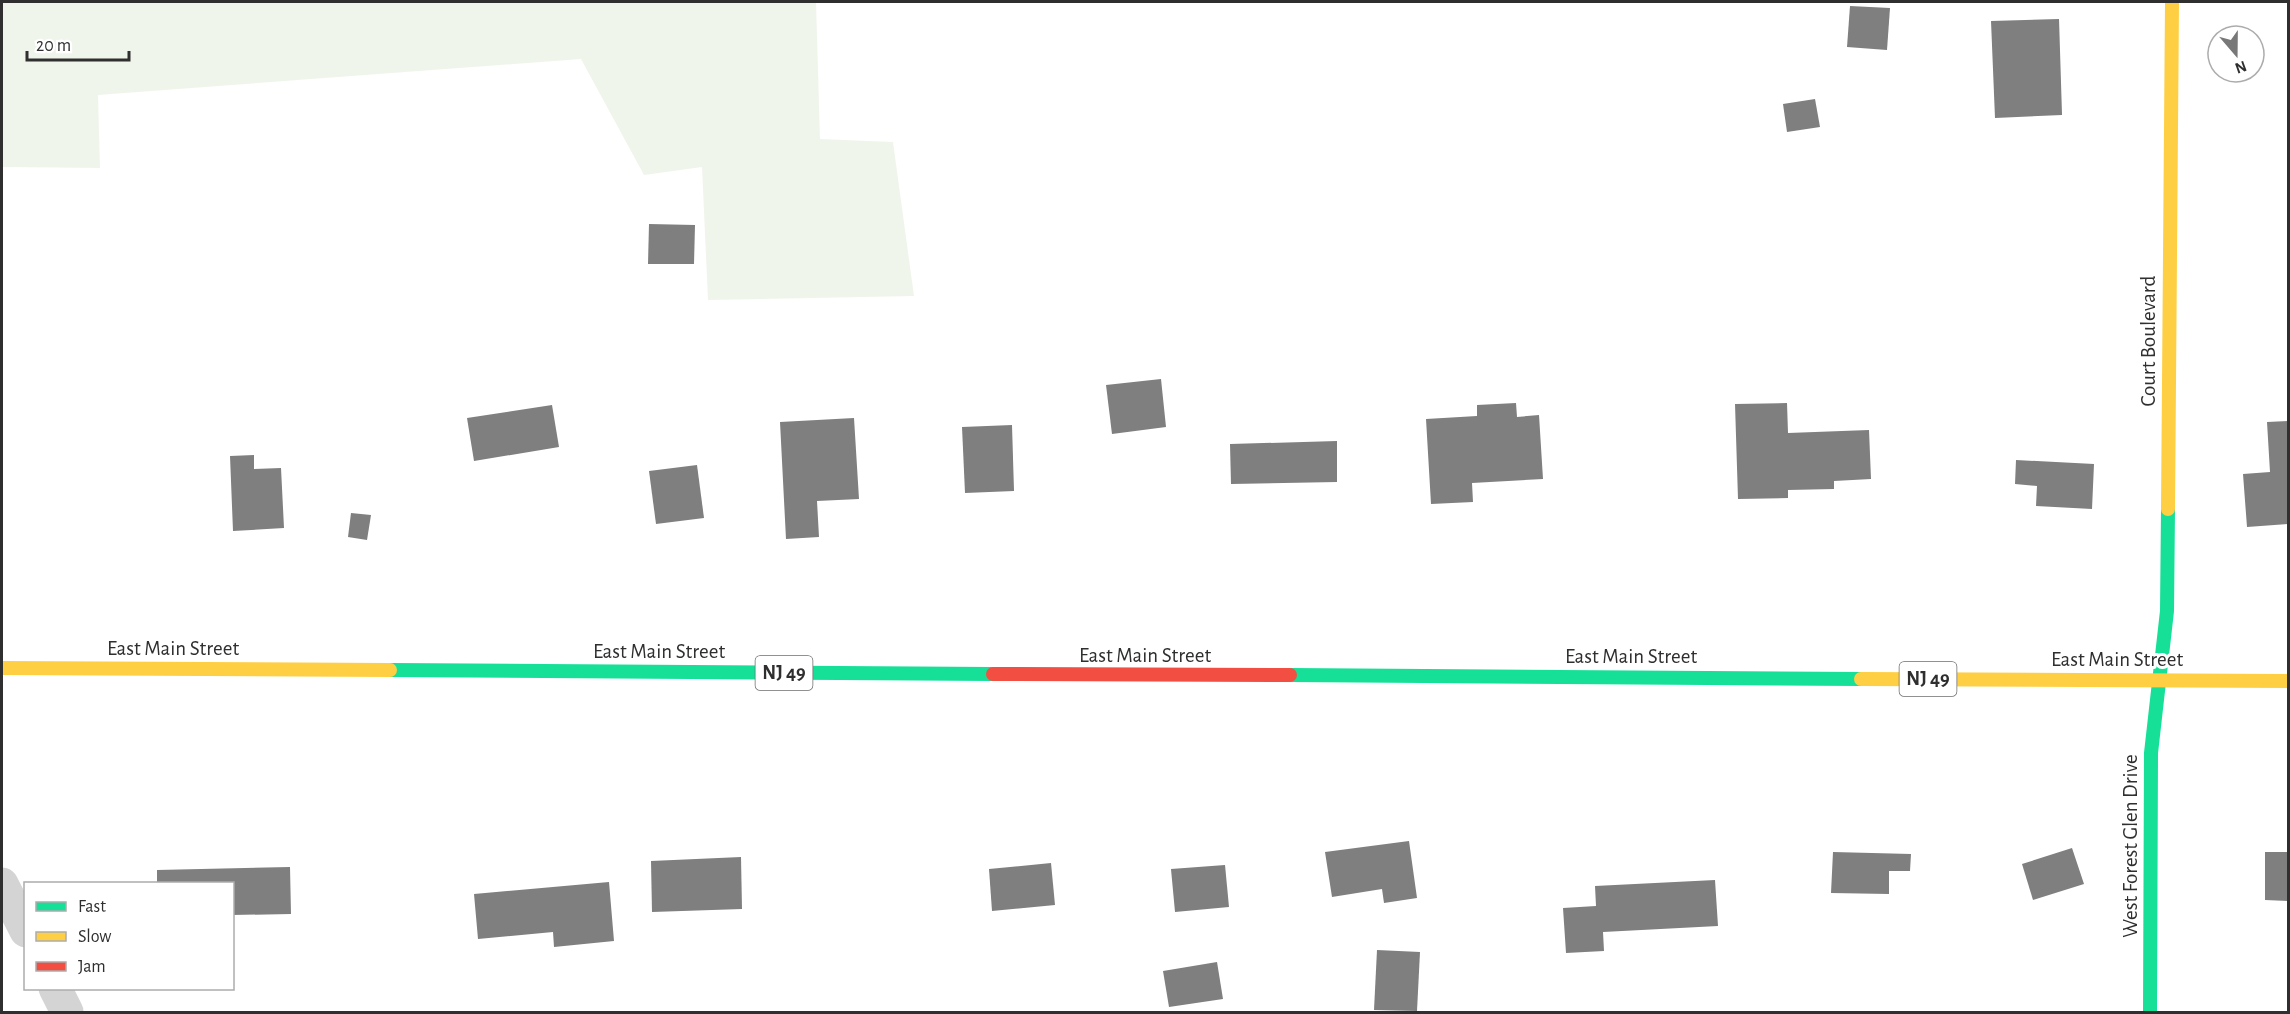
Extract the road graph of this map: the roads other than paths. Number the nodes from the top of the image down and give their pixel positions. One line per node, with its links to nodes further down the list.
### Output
1 (2172, 2): 3 (main road, Court Boulevard)
2 (2, 668): 3 (main road, East Main Street / NJ 49)
3 (2158, 680): 4 (main road, East Main Street / NJ 49); 9 (main road, West Forest Glen Drive)
4 (2289, 681)
5 (2, 884): 6 (street)
6 (24, 927)
7 (56, 990): 8 (street)
8 (67, 1012)
9 (2150, 1012)

